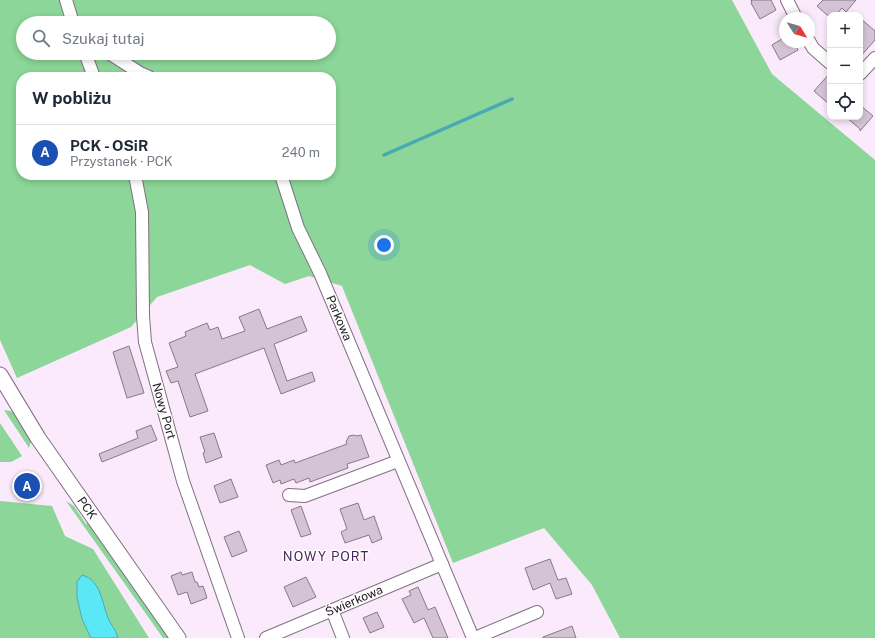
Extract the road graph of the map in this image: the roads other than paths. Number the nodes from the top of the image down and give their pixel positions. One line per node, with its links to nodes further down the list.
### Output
1 (66, 0): 4 (street)
2 (786, 0): 3 (street)
3 (793, 12)
4 (72, 16)
5 (813, 48): 9 (street)
6 (875, 58): 10 (street)
7 (88, 60): 11 (street)
8 (120, 60): 12 (street)
9 (827, 60)
10 (863, 71)
11 (92, 72)
12 (138, 72)
13 (136, 180): 22 (street, Nowy Port)
14 (283, 180): 16 (street, Parkowa)
15 (0, 375): 21 (street, PCK)
16 (398, 461): 17 (street); 18 (street, Parkowa)
17 (290, 495)
18 (442, 564): 19 (street, Świerkowa); 25 (street, Parkowa)
19 (332, 610): 23 (street, Świerkowa); 24 (street)
20 (537, 612): 25 (street)
21 (178, 638)
22 (238, 638)
23 (266, 638)
24 (343, 638)
25 (474, 638)

